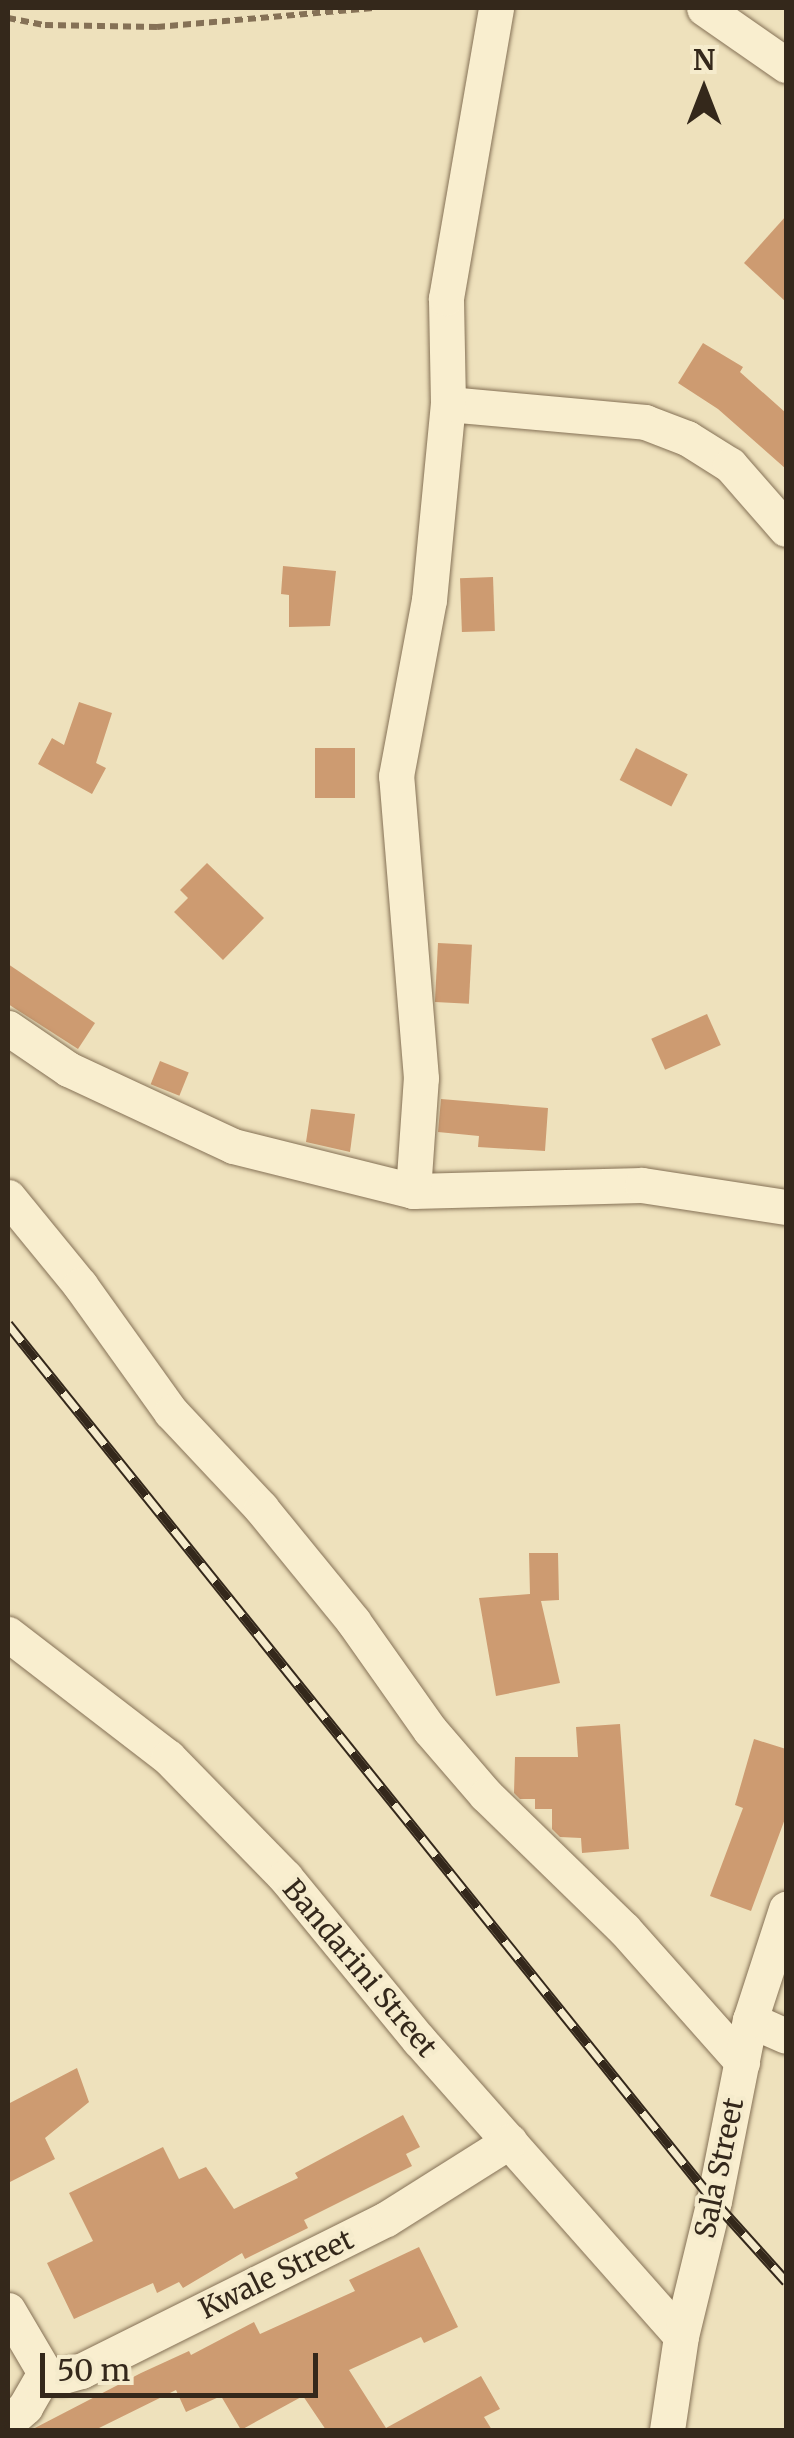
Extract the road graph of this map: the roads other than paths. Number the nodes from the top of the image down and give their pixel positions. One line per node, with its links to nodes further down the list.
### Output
1 (496, 8): 4 (street)
2 (704, 8): 3 (street)
3 (786, 65)
4 (448, 404): 5 (street); 7 (street)
5 (786, 528)
6 (8, 1028): 7 (street)
7 (413, 1191): 9 (street)
8 (8, 1197): 14 (street)
9 (786, 1207)
10 (8, 1634): 15 (street, Bandarini Street)
11 (786, 1909): 12 (street, Sala Street)
12 (750, 2020): 13 (street); 14 (street, Sala Street)
13 (786, 2036)
14 (742, 2062): 17 (street, Sala Street)
15 (510, 2141): 17 (street, Bandarini Street); 18 (street, Kwale Street)
16 (8, 2310): 18 (street)
17 (680, 2336): 20 (street, Sala Street)
18 (45, 2374): 19 (street)
19 (8, 2422)
20 (667, 2430)

